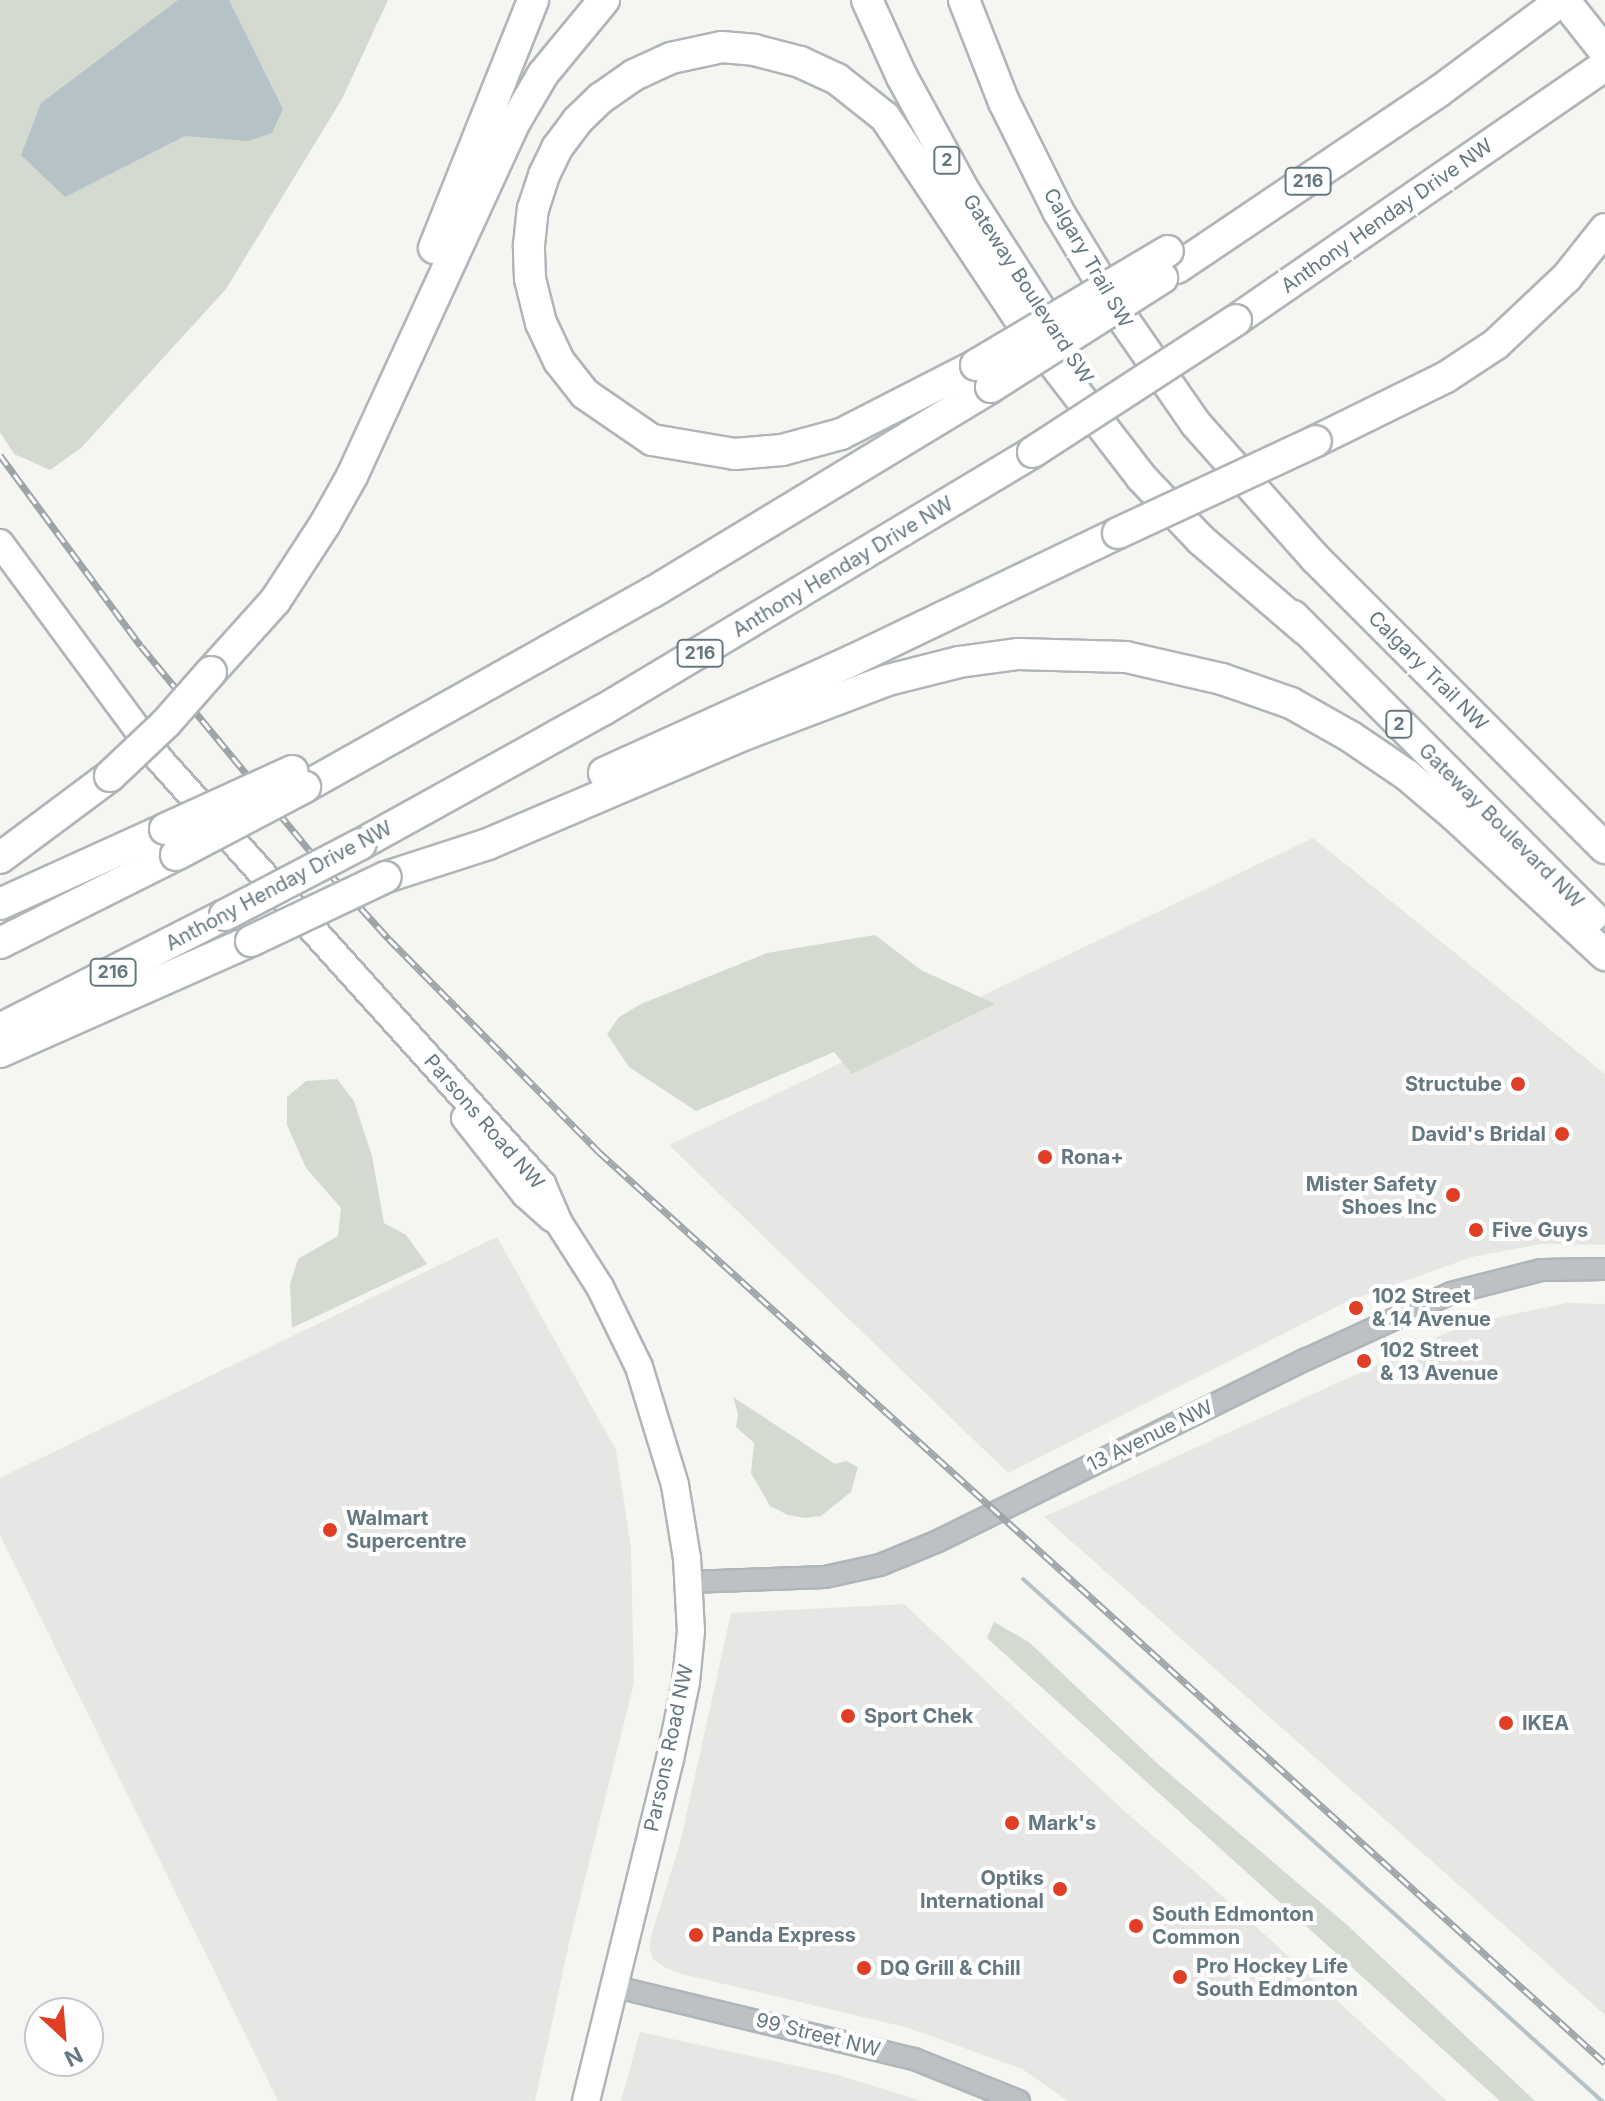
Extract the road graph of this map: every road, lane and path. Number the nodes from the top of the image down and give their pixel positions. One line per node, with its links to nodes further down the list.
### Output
1 (533, 0): 16 (highway)
2 (604, 0): 16 (highway)
3 (867, 0): 13 (highway, Gateway Boulevard SW / 2)
4 (964, 0): 12 (highway, Calgary Trail SW)
5 (1563, 0): 6 (highway); 11 (highway, bridge)
6 (1605, 52)
7 (1605, 65): 9 (highway)
8 (1605, 87): 9 (highway)
9 (1563, 105): 25 (highway, Anthony Henday Drive NW / 216, bridge)
10 (1605, 229): 20 (highway, bridge)
11 (984, 376): 15 (highway); 17 (highway, bridge)
12 (1253, 492): 18 (highway, Calgary Trail NW)
13 (1197, 516): 15 (highway, Gateway Boulevard NW / 2)
14 (0, 543): 28 (main road, Parsons Road NW)
15 (1306, 630): 22 (highway, Gateway Boulevard NW / 2)
16 (241, 636): 19 (highway, bridge)
17 (170, 842): 21 (highway); 23 (highway)
18 (1605, 848)
19 (0, 858)
20 (386, 877): 24 (highway); 26 (highway, bridge)
21 (0, 904)
22 (1605, 929)
23 (0, 943)
24 (1605, 955)
25 (0, 1029)
26 (0, 1052)
27 (1605, 1269): 28 (street, 13 Avenue NW)
28 (689, 1582): 29 (main road, Parsons Road NW)
29 (612, 1986): 30 (main road, Parsons Road NW); 31 (street, 99 Street NW)
30 (586, 2101)
31 (1019, 2101)

